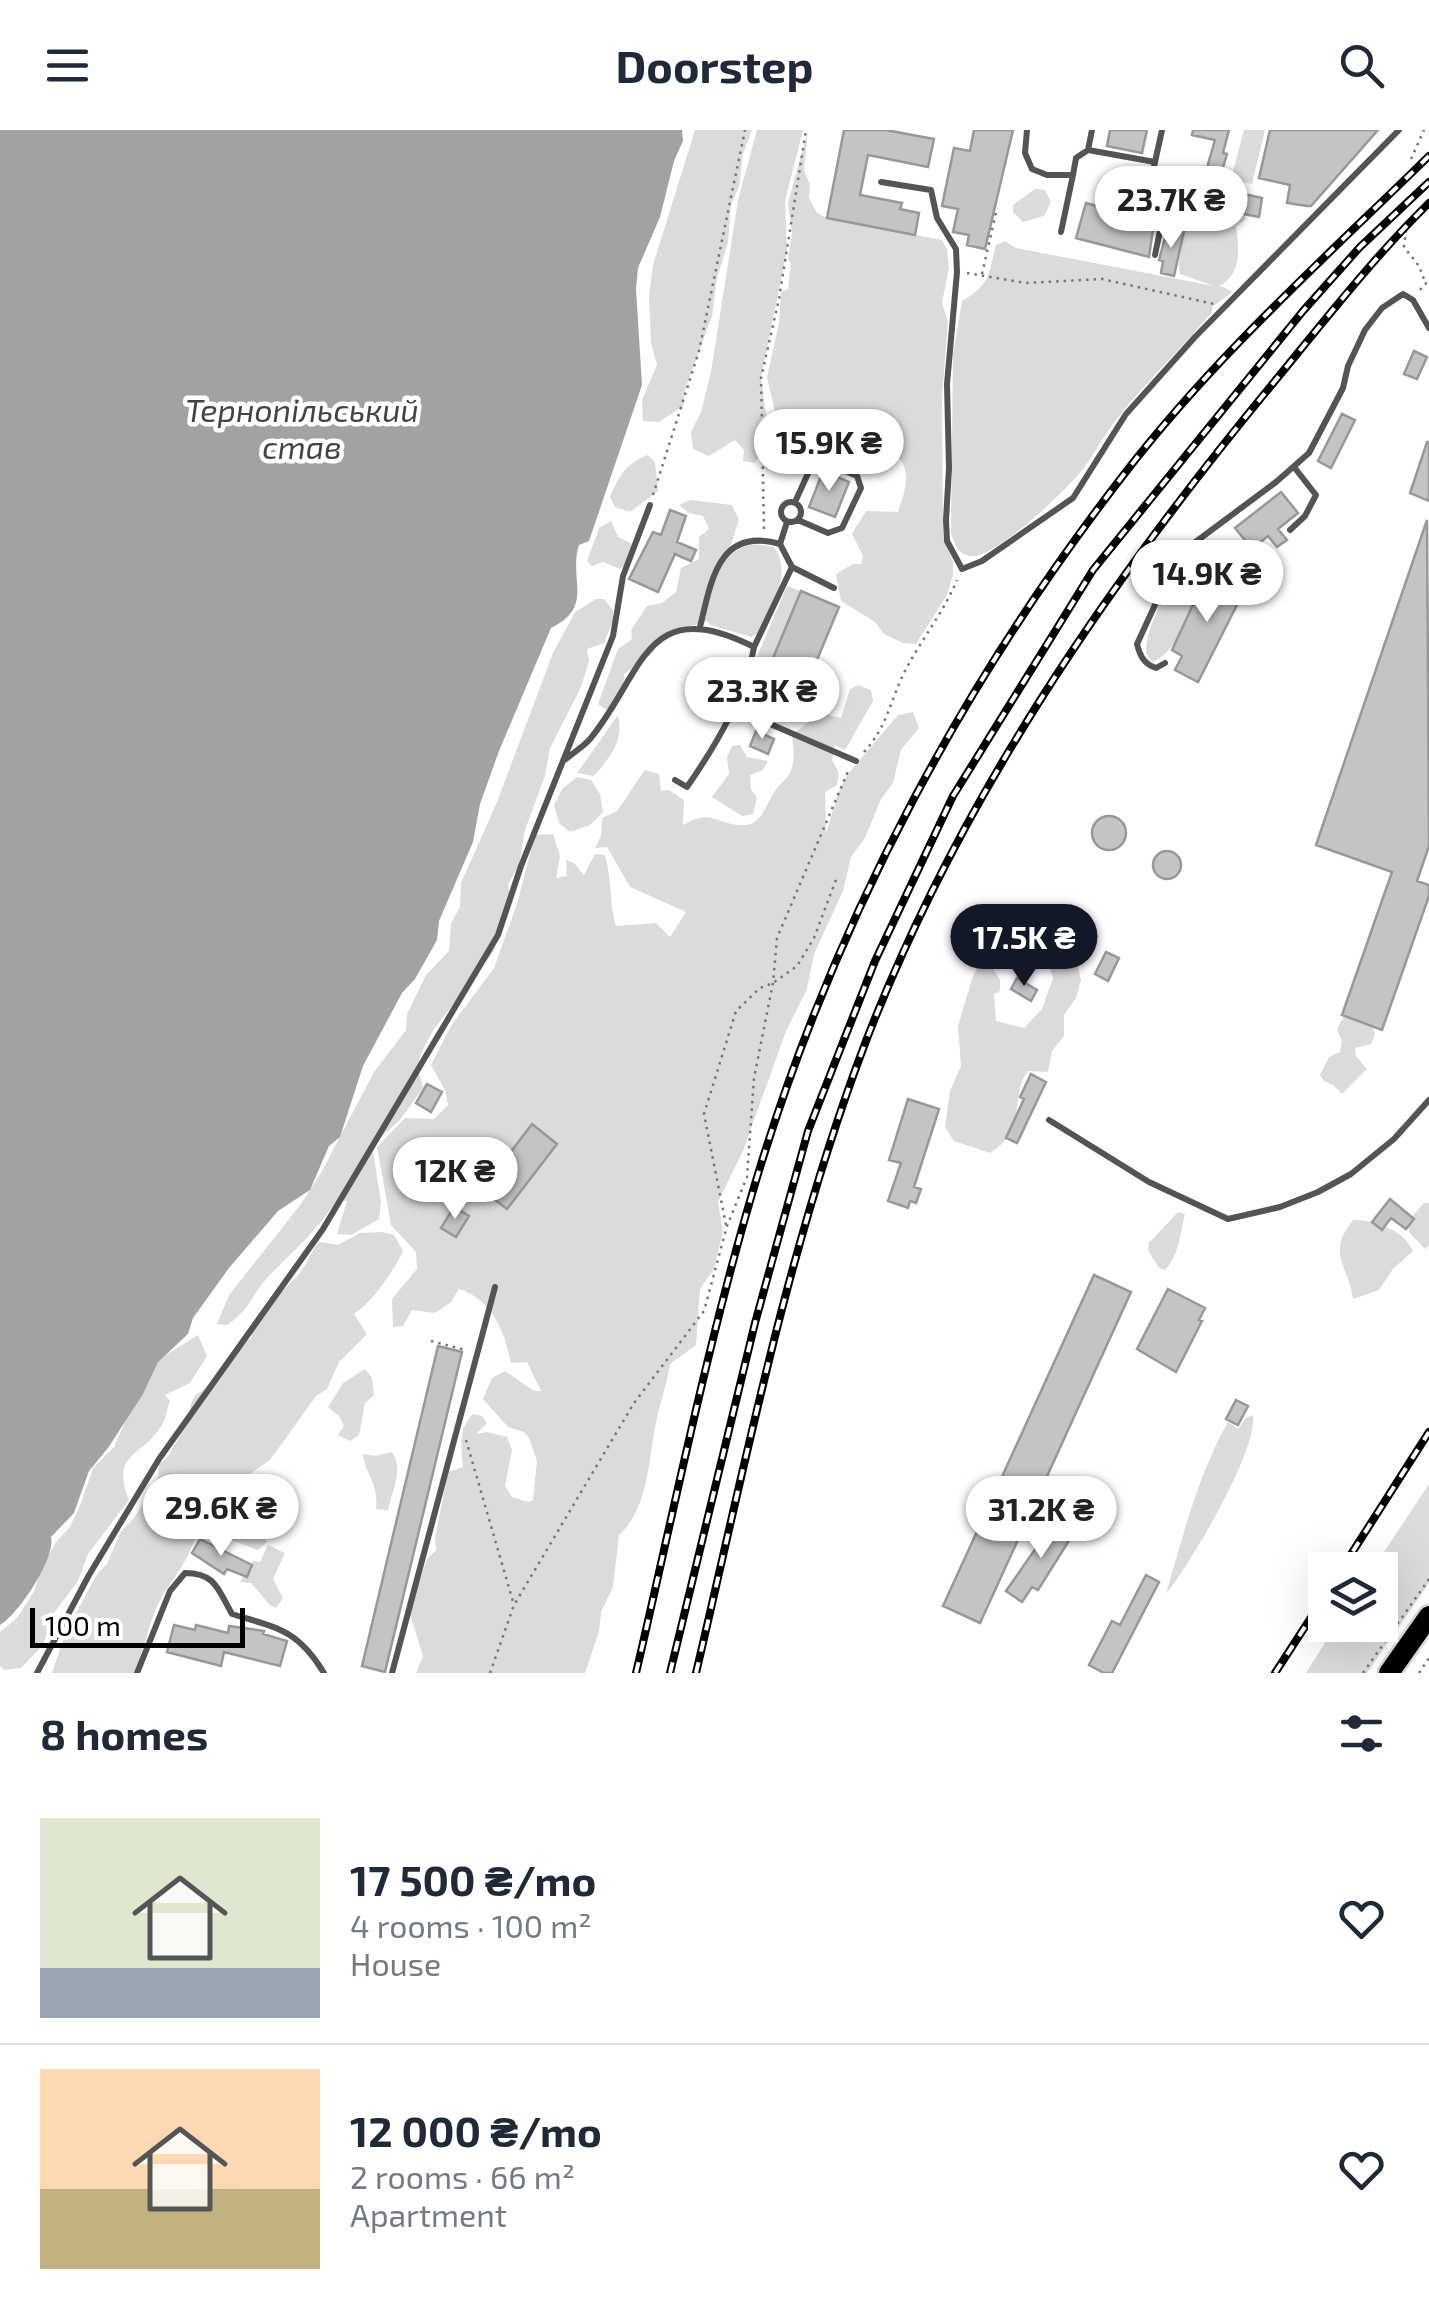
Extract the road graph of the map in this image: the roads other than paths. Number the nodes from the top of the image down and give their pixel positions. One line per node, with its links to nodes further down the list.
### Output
1 (1027, 130): 7 (lane)
2 (1092, 130): 5 (lane)
3 (1162, 130): 6 (lane)
4 (1399, 130): 8 (lane)
5 (1088, 150): 6 (lane); 7 (lane)
6 (1155, 162): 10 (lane)
7 (1072, 174): 9 (lane)
8 (881, 182)
9 (1062, 232)
10 (1155, 255)
11 (1429, 328): 12 (lane)
12 (1294, 466): 17 (lane); 18 (lane)
13 (795, 502): 15 (lane); 15 (lane); 16 (lane)
14 (650, 506): 27 (lane)
15 (798, 520): 16 (lane)
16 (787, 522): 19 (lane)
17 (1290, 530)
18 (1199, 540): 21 (lane); 25 (lane)
19 (780, 544): 20 (lane); 23 (lane)
20 (792, 567): 22 (lane); 24 (lane)
21 (1220, 574)
22 (834, 588)
23 (700, 627): 24 (lane); 27 (lane)
24 (754, 647): 26 (lane)
25 (1166, 662)
26 (733, 708): 28 (lane); 29 (lane)
27 (564, 760): 34 (lane)
28 (856, 761)
29 (675, 780)
30 (1429, 1100): 31 (lane)
31 (1049, 1120)
32 (495, 1287): 37 (lane)
33 (1425, 1627): 38 (main road)
34 (37, 1673)
35 (138, 1673): 36 (lane)
36 (324, 1673)
37 (392, 1673)
38 (1389, 1673)

